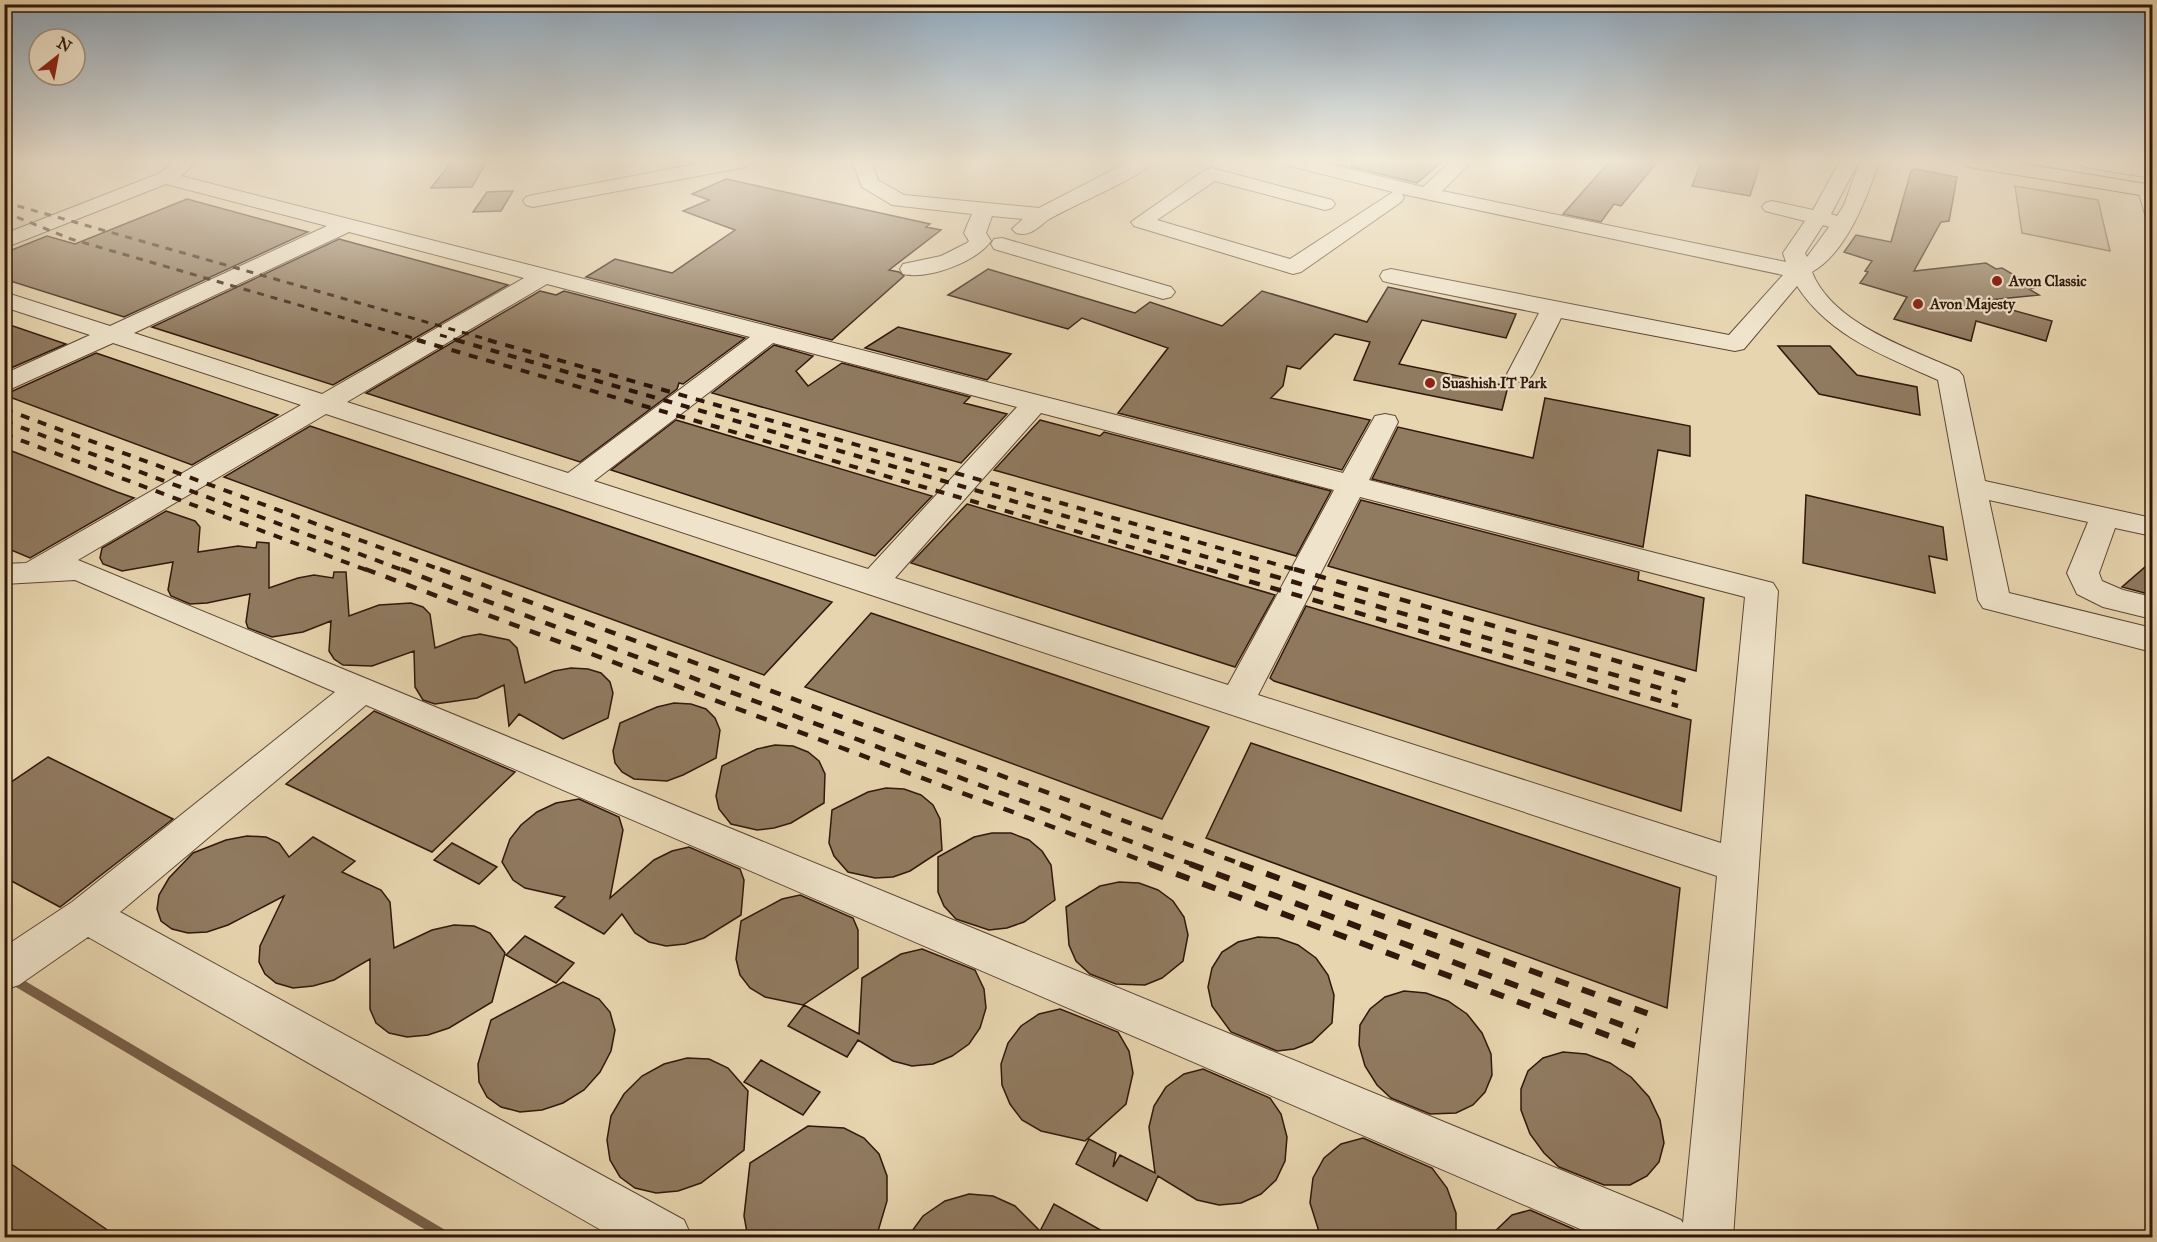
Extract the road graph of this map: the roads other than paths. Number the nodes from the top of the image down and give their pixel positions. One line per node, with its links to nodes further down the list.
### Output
1 (62, 219): 13 (street)
2 (324, 219): 12 (street)
3 (981, 219): 15 (street)
4 (1037, 219): 18 (street)
5 (1145, 219): 6 (street)
6 (1371, 219)
7 (1562, 219): 14 (street)
8 (1817, 219): 14 (street)
9 (1821, 219): 11 (street)
10 (1843, 219): 11 (street)
11 (1840, 223): 14 (street)
12 (347, 225): 16 (street); 21 (street)
13 (4, 242)
14 (1798, 258): 20 (street); 30 (street)
15 (911, 269)
16 (544, 276): 22 (street); 25 (street)
17 (1391, 276): 20 (street)
18 (1163, 292)
19 (4, 299): 21 (street)
20 (1553, 309): 23 (street)
21 (113, 334): 24 (street); 25 (street)
22 (769, 334): 26 (street); 28 (street)
23 (1520, 374)
24 (4, 384)
25 (325, 403): 28 (street); 33 (street)
26 (1035, 403): 29 (street); 34 (street)
27 (1385, 422): 29 (street)
28 (572, 484): 34 (street)
29 (1351, 485): 38 (street); 39 (street)
30 (1972, 487): 31 (street); 36 (street)
31 (2105, 516): 32 (street); 35 (street)
32 (2152, 527)
33 (18, 574): 37 (street)
34 (873, 583): 38 (street)
35 (2152, 608)
36 (2152, 640)
37 (362, 689): 40 (street); 43 (street)
38 (1237, 701): 39 (street)
39 (1738, 866): 44 (street)
40 (87, 915): 41 (street); 42 (street)
41 (7, 970)
42 (666, 1238)
43 (1664, 1238)
44 (1707, 1238)

